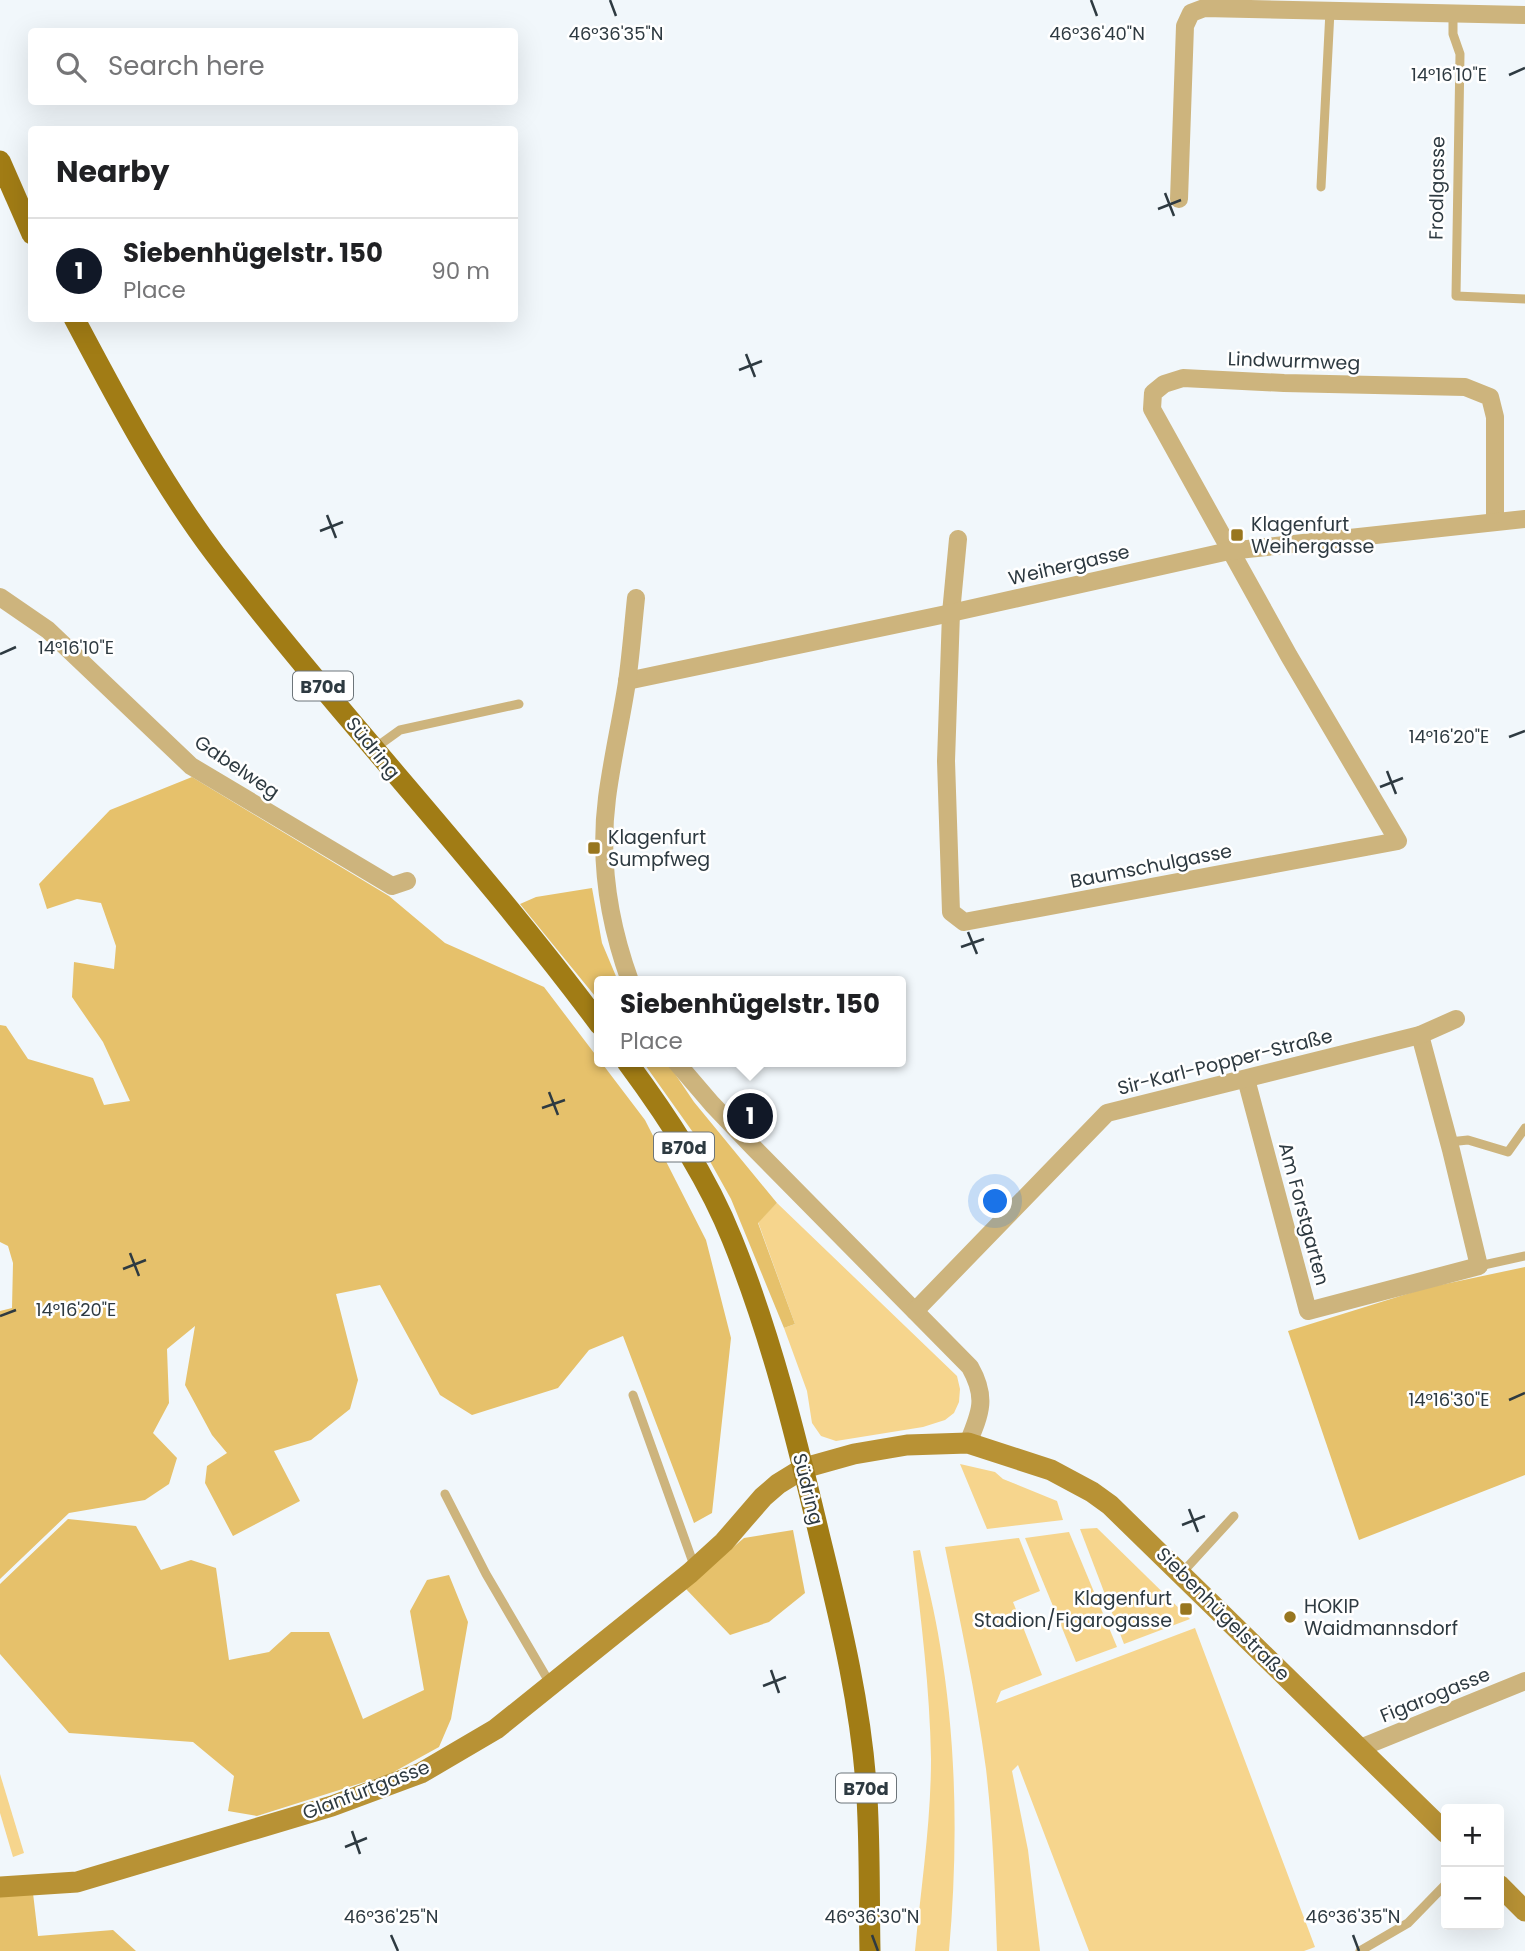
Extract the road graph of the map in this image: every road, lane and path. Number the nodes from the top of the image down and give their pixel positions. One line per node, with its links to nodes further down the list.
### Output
1 (1330, 11): 2 (street); 5 (lane); 6 (street)
2 (1453, 13): 3 (street); 8 (lane, Frodlgasse)
3 (1525, 15)
4 (0, 161): 7 (main road)
5 (1321, 187)
6 (1179, 199)
7 (28, 225)
8 (1525, 299)
9 (76, 322): 19 (main road, Südring / B70d)
10 (1525, 519): 11 (street, Weihergasse)
11 (1495, 521): 13 (street, Weihergasse); 13 (street, Lindwurmweg)
12 (958, 539): 16 (street, Baumschulgasse)
13 (1229, 551): 16 (street, Weihergasse); 16 (street, Baumschulgasse)
14 (0, 597): 20 (street, Gabelweg)
15 (636, 598): 17 (street)
16 (951, 613): 17 (street, Weihergasse)
17 (627, 681): 21 (street)
18 (519, 704): 19 (lane)
19 (374, 748): 22 (main road, Südring / B70d)
20 (407, 881)
21 (628, 976)
22 (594, 1017)
23 (1456, 1019): 24 (street, Sir-Karl-Popper-Straße)
24 (1420, 1035): 27 (street, Sir-Karl-Popper-Straße); 29 (street)
25 (630, 1067): 35 (main road, Südring / B70d)
26 (680, 1067): 32 (street)
27 (1246, 1079): 31 (street, Am Forstgarten); 32 (street, Sir-Karl-Popper-Straße)
28 (1525, 1128): 29 (lane)
29 (1449, 1142): 31 (street)
30 (1525, 1256): 31 (lane, Am Forstgarten)
31 (1479, 1266)
32 (915, 1311): 34 (street)
33 (633, 1395): 38 (lane)
34 (968, 1443): 35 (street, Siebenhügelstraße); 39 (street, Siebenhügelstraße)
35 (804, 1468): 38 (street, Glanfurtgasse); 48 (main road, Südring / B70d)
36 (445, 1494): 41 (lane)
37 (1234, 1516): 39 (lane)
38 (695, 1568): 41 (street, Glanfurtgasse)
39 (1180, 1574): 42 (street, Siebenhügelstraße)
40 (1525, 1681): 42 (street, Figarogasse)
41 (551, 1685): 44 (street, Glanfurtgasse)
42 (1360, 1748): 43 (street, Siebenhügelstraße)
43 (1441, 1828)
44 (0, 1887)
45 (1441, 1889): 49 (lane)
46 (1504, 1890): 47 (street)
47 (1525, 1911)
48 (870, 1951)
49 (1360, 1951)

